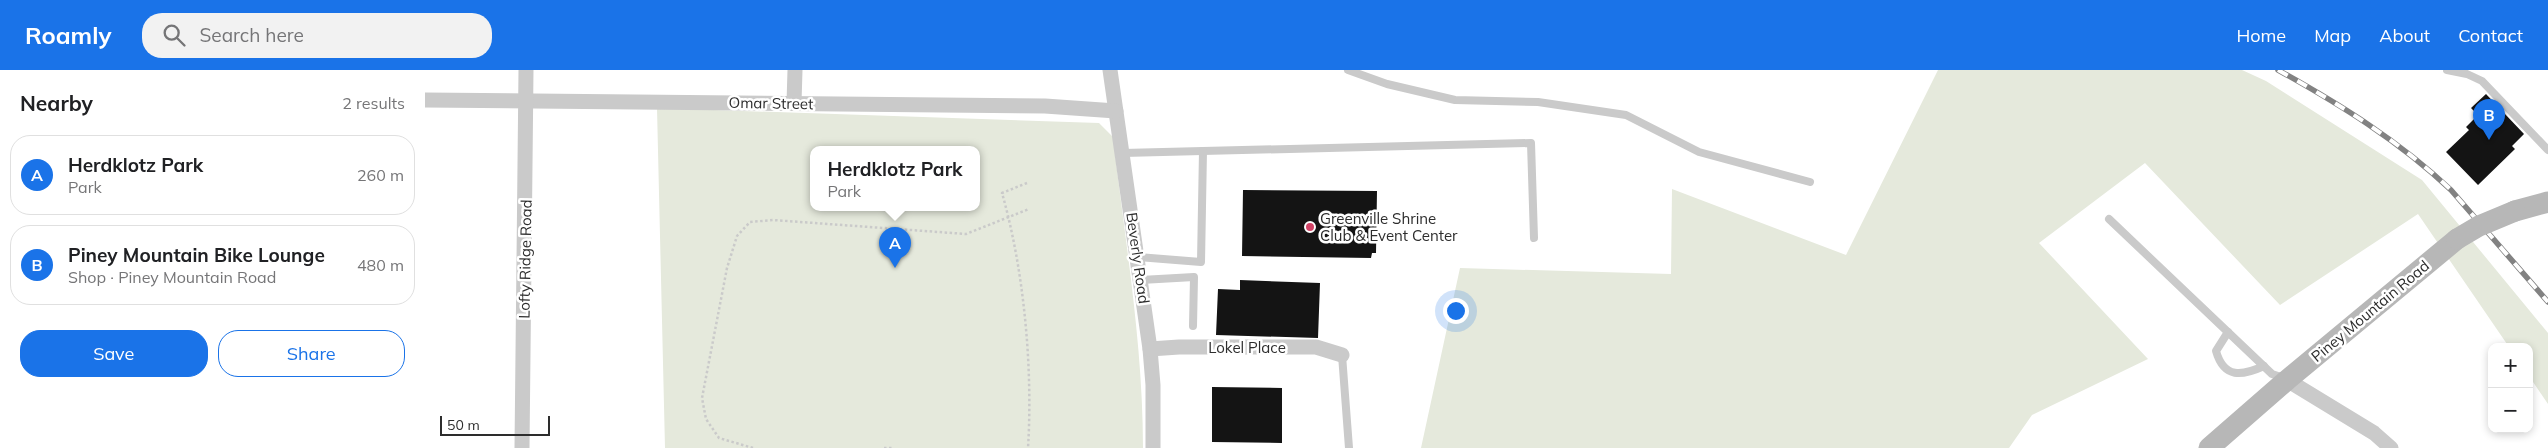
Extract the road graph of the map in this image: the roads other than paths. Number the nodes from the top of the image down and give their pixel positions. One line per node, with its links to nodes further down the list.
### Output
1 (526, 70): 7 (street, Lofty Ridge Road)
2 (795, 70): 8 (street)
3 (1110, 70): 9 (street, Beverly Road)
4 (1348, 70): 13 (lane)
5 (2447, 70): 10 (lane)
6 (425, 100): 7 (street, Omar Street)
7 (525, 101): 8 (street, Omar Street); 25 (street, Lofty Ridge Road)
8 (794, 103): 9 (street, Omar Street)
9 (1116, 111): 12 (street, Beverly Road)
10 (2548, 150)
11 (1203, 151): 12 (lane); 16 (lane); 17 (lane)
12 (1123, 153): 17 (street, Beverly Road)
13 (1810, 182)
14 (2548, 202): 24 (street, Piney Mountain Road, bridge)
15 (2109, 218): 20 (lane)
16 (1534, 238)
17 (1138, 257): 18 (street, Beverly Road)
18 (1141, 280): 19 (lane); 21 (street, Beverly Road)
19 (1193, 326)
20 (2228, 332): 23 (lane); 23 (lane)
21 (1150, 349): 22 (street, Lokel Place); 26 (street, Beverly Road)
22 (1342, 355): 27 (lane)
23 (2264, 366): 24 (lane)
24 (2287, 380): 28 (street, Piney Mountain Road); 29 (street)
25 (522, 448)
26 (1153, 448)
27 (1349, 448)
28 (2209, 448)
29 (2391, 448)

